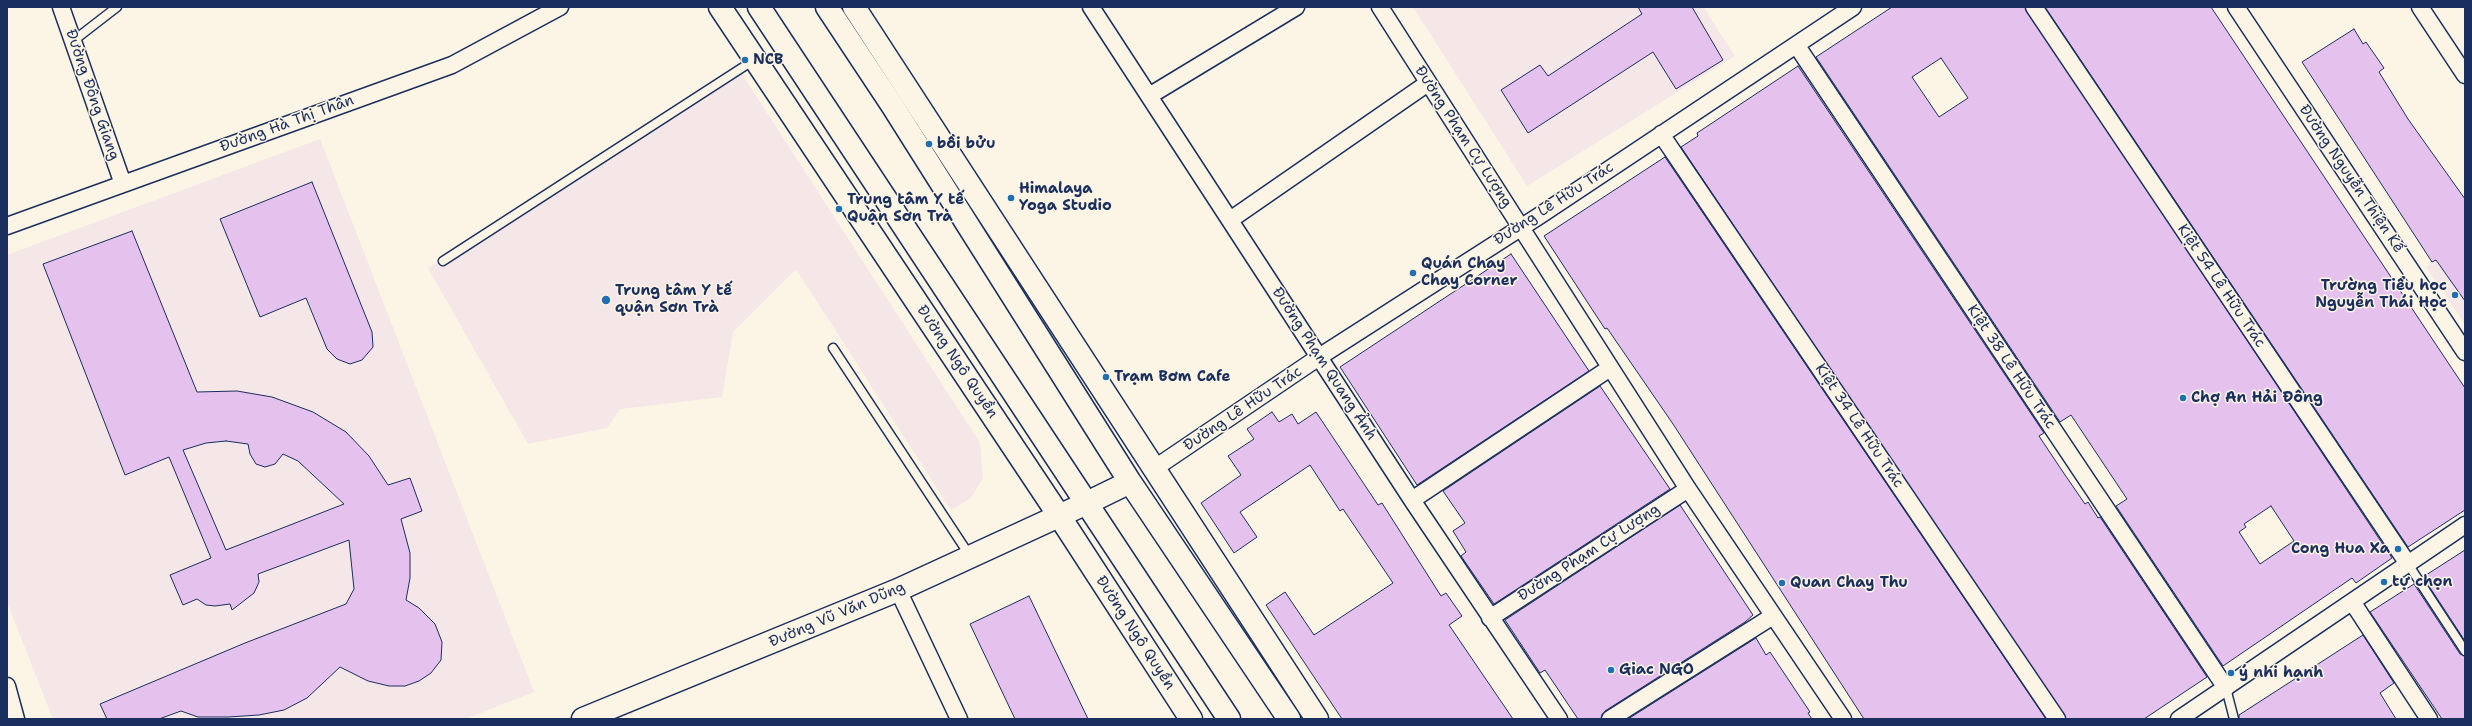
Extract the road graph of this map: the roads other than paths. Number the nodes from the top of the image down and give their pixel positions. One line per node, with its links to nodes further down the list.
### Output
1 (61, 7): 15 (street, Đường Đông Giang)
2 (117, 7): 15 (lane)
3 (560, 7): 22 (street, Đường Hà Thị Thân)
4 (720, 7): 17 (main road, Đường Ngô Quyền)
5 (758, 7): 35 (main road, Đường Ngô Quyền)
6 (827, 7): 32 (main road)
7 (854, 7): 31 (main road)
8 (1091, 7): 20 (street, Đường Phạm Quang Ảnh)
9 (1296, 7): 20 (street)
10 (1380, 7): 19 (street, Đường Phạm Cự Lượng)
11 (1853, 7): 16 (street, Đường Lê Hữu Trác)
12 (2034, 7): 39 (street, Kiệt 54 Lê Hữu Trác)
13 (2236, 7): 28 (street, Đường Nguyễn Thiện Kế)
14 (2420, 7): 18 (street)
15 (73, 41): 22 (street, Đường Đông Giang)
16 (1796, 46): 21 (street, Đường Lê Hữu Trác); 46 (street, Kiệt 38 Lê Hữu Trác)
17 (755, 60): 26 (lane); 36 (main road, Đường Ngô Quyền)
18 (2465, 75)
19 (1428, 83): 23 (street); 25 (street, Đường Phạm Cự Lượng)
20 (1149, 96): 23 (street, Đường Phạm Quang Ảnh)
21 (1661, 134): 25 (street, Đường Lê Hữu Trác); 57 (street, Kiệt 34 Lê Hữu Trác)
22 (123, 184): 24 (street, Đường Hà Thị Thân)
23 (1230, 220): 29 (street, Đường Phạm Quang Ảnh)
24 (7, 226)
25 (1520, 227): 29 (street, Đường Lê Hữu Trác); 30 (street, Đường Phạm Cự Lượng)
26 (443, 261)
27 (833, 348): 38 (lane)
28 (2465, 352)
29 (1320, 357): 31 (street, Đường Lê Hữu Trác); 34 (street, Đường Phạm Quang Ảnh)
30 (1610, 368): 33 (street, Đường Phạm Cự Lượng); 34 (street)
31 (1155, 468): 32 (main road, Đường Vũ Văn Dũng); 53 (main road)
32 (1130, 482): 35 (main road, Đường Vũ Văn Dũng); 52 (main road)
33 (1688, 489): 42 (street, Đường Phạm Cự Lượng); 43 (street, Đường Phạm Cự Lượng)
34 (1412, 500): 43 (street, Đường Phạm Quang Ảnh)
35 (1087, 503): 36 (main road, Đường Vũ Văn Dũng); 51 (main road, Đường Ngô Quyền)
36 (1060, 517): 38 (main road, Đường Vũ Văn Dũng); 50 (main road, Đường Ngô Quyền)
37 (2465, 525): 39 (street)
38 (970, 556): 40 (main road, Đường Vũ Văn Dũng)
39 (2408, 564): 41 (street); 44 (lane)
40 (898, 590): 48 (main road, Đường Vũ Văn Dũng); 49 (street)
41 (2353, 603): 46 (street); 60 (street)
42 (1772, 616): 55 (street); 56 (street, Đường Phạm Cự Lượng)
43 (1490, 618): 54 (street, Đường Phạm Quang Ảnh)
44 (2465, 651)
45 (7, 686): 47 (street)
46 (2226, 688): 58 (street); 59 (lane)
47 (16, 719)
48 (583, 719)
49 (959, 719)
50 (1191, 719)
51 (1229, 719)
52 (1289, 719)
53 (1317, 719)
54 (1559, 719)
55 (1610, 719)
56 (1843, 719)
57 (2057, 719)
58 (2179, 719)
59 (2234, 719)
60 (2429, 719)

